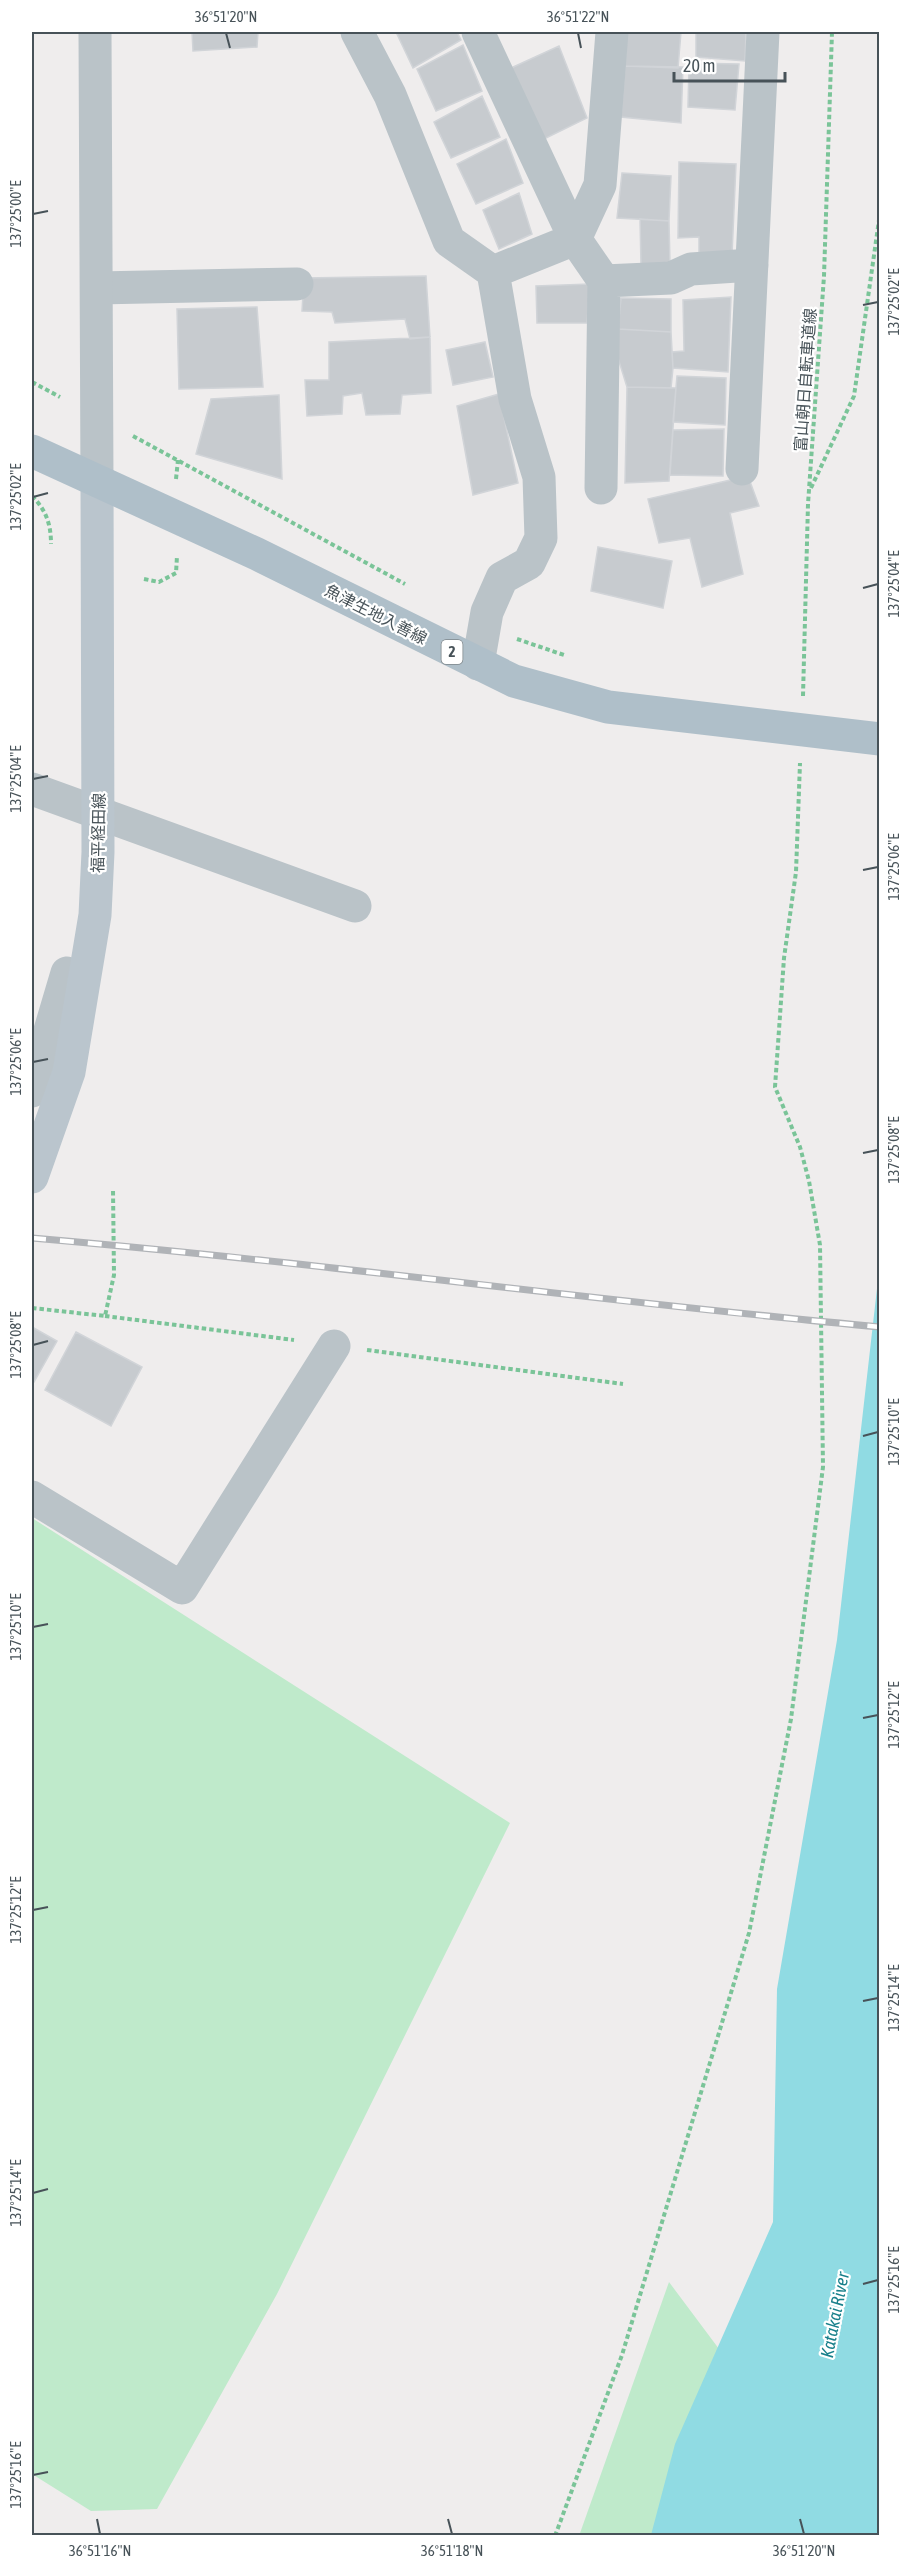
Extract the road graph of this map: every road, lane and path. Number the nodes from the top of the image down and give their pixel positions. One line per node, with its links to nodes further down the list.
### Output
1 (95, 32): 13 (street)
2 (357, 32): 10 (street)
3 (478, 32): 8 (street)
4 (612, 32): 8 (street)
5 (763, 32): 9 (street)
6 (832, 32): 20 (path, 富山朝日自転車道線)
7 (879, 213): 20 (path)
8 (575, 239): 10 (street); 11 (street)
9 (752, 265): 11 (street); 16 (street)
10 (492, 272): 25 (street)
11 (604, 281): 19 (street)
12 (297, 284): 13 (street)
13 (97, 288): 18 (street)
14 (32, 451): 18 (main road, 魚津生地入善線 / 2)
15 (178, 460): 17 (path)
16 (742, 469)
17 (176, 480)
18 (97, 481): 25 (main road, 魚津生地入善線 / 2); 29 (main road, 福平経田線)
19 (601, 488)
20 (809, 492): 26 (path, 富山朝日自転車道線)
21 (32, 496): 22 (path)
22 (51, 544)
23 (177, 556): 24 (path)
24 (144, 579)
25 (478, 664): 26 (main road, 魚津生地入善線 / 2)
26 (802, 731): 27 (main road, 魚津生地入善線 / 2); 38 (path, 富山朝日自転車道線)
27 (879, 739)
28 (32, 789): 29 (street)
29 (98, 813): 30 (street); 33 (main road, 福平経田線)
30 (355, 906)
31 (67, 973): 32 (street)
32 (32, 1091)
33 (32, 1177)
34 (113, 1189): 35 (path)
35 (32, 1308)
36 (334, 1346): 37 (street)
37 (32, 1497)
38 (555, 2535)

